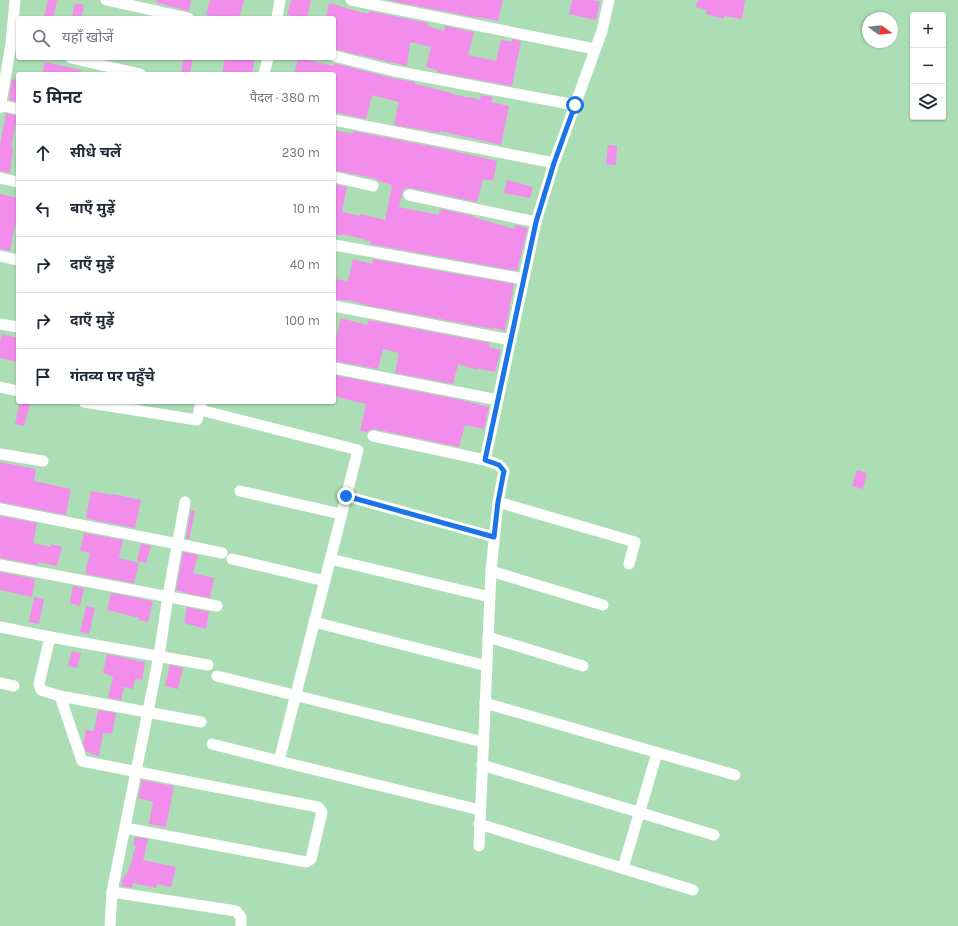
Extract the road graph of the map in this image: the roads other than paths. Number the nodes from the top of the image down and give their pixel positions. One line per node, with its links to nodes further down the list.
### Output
1 (14, 0): 8 (street)
2 (106, 0): 6 (street)
3 (280, 0): 7 (street)
4 (351, 0): 9 (street)
5 (609, 0): 9 (street)
6 (179, 16)
7 (277, 16)
8 (15, 45): 16 (street)
9 (595, 49): 15 (street)
10 (336, 56): 15 (street)
11 (80, 60): 13 (street)
12 (268, 60): 14 (street)
13 (131, 72)
14 (264, 72)
15 (575, 105): 19 (street)
16 (0, 106): 17 (street)
17 (16, 109)
18 (336, 120): 19 (street)
19 (554, 163): 25 (street)
20 (336, 177): 23 (street)
21 (0, 178): 22 (street)
22 (16, 182)
23 (373, 186)
24 (409, 195): 25 (street)
25 (536, 222): 29 (street)
26 (336, 245): 29 (street)
27 (0, 256): 28 (street)
28 (16, 260)
29 (524, 279): 33 (street)
30 (336, 306): 33 (street)
31 (0, 324): 32 (street)
32 (16, 327)
33 (511, 340): 37 (street)
34 (336, 368): 37 (street)
35 (0, 387): 36 (street)
36 (16, 390)
37 (498, 400): 42 (street)
38 (96, 404): 39 (street)
39 (200, 406): 45 (street)
40 (373, 436): 42 (street)
41 (0, 454): 43 (street)
42 (485, 460): 47 (street)
43 (43, 461)
44 (240, 491): 49 (street)
45 (346, 496): 49 (street); 50 (street)
46 (185, 502): 51 (street)
47 (498, 502): 50 (street); 53 (street)
48 (0, 509): 51 (street)
49 (341, 514): 52 (street)
50 (494, 537): 55 (street)
51 (178, 544): 56 (street); 57 (street)
52 (330, 559): 56 (street); 58 (street)
53 (630, 564)
54 (0, 565): 57 (street)
55 (491, 571): 58 (street); 59 (street)
56 (325, 581): 61 (street)
57 (168, 596): 60 (street); 65 (street)
58 (490, 596): 64 (street)
59 (603, 605)
60 (217, 606)
61 (314, 622): 67 (street); 73 (street)
62 (0, 627): 63 (street)
63 (50, 637): 65 (street); 72 (street)
64 (488, 637): 67 (street); 68 (street)
65 (159, 656): 66 (street); 75 (street)
66 (208, 665)
67 (486, 666): 74 (street)
68 (584, 666)
69 (217, 676): 73 (street)
70 (0, 683): 71 (street)
71 (14, 686)
72 (60, 696): 75 (street); 82 (street)
73 (296, 696): 77 (street); 80 (street)
74 (485, 703): 77 (street); 79 (street)
75 (148, 713): 76 (street); 82 (street)
76 (201, 722)
77 (483, 742): 81 (street)
78 (212, 744): 80 (street)
79 (658, 753): 83 (street); 85 (street)
80 (279, 761): 84 (street)
81 (482, 766): 84 (street); 85 (street)
82 (136, 772): 87 (street); 87 (street)
83 (735, 775)
84 (480, 810): 86 (street)
85 (640, 813): 88 (street); 90 (street)
86 (480, 824): 89 (street); 90 (street)
87 (124, 828): 92 (street)
88 (714, 835)
89 (479, 846)
90 (623, 868): 91 (street)
91 (693, 890)
92 (112, 892): 93 (street); 94 (street)
93 (110, 926)
94 (241, 926)

